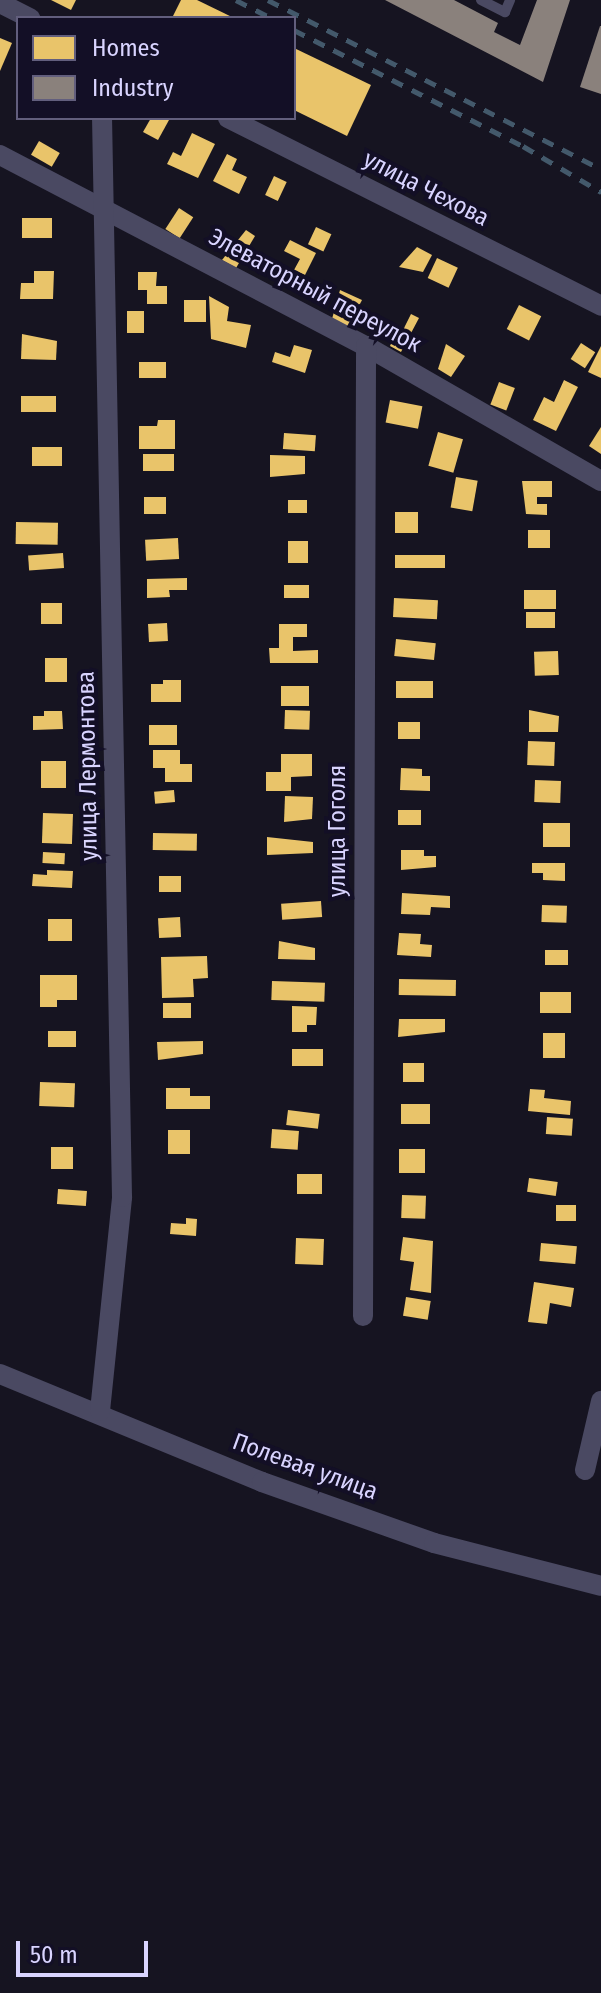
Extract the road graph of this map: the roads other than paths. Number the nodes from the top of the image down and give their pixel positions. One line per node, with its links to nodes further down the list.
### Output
1 (481, 0): 2 (lane)
2 (510, 0)
3 (0, 3): 4 (street)
4 (26, 16)
5 (102, 120): 8 (street, улица Лермонтова)
6 (232, 120): 9 (street, улица Чехова)
7 (0, 155): 8 (street, Элеваторный переулок)
8 (104, 209): 10 (street, Элеваторный переулок); 15 (street, улица Лермонтова)
9 (601, 306)
10 (366, 346): 11 (street, Элеваторный переулок); 12 (street, улица Гоголя)
11 (601, 481)
12 (363, 1316)
13 (0, 1374): 15 (street, Полевая улица)
14 (601, 1401): 16 (street)
15 (100, 1411): 17 (street, Полевая улица)
16 (585, 1470)
17 (601, 1586)

